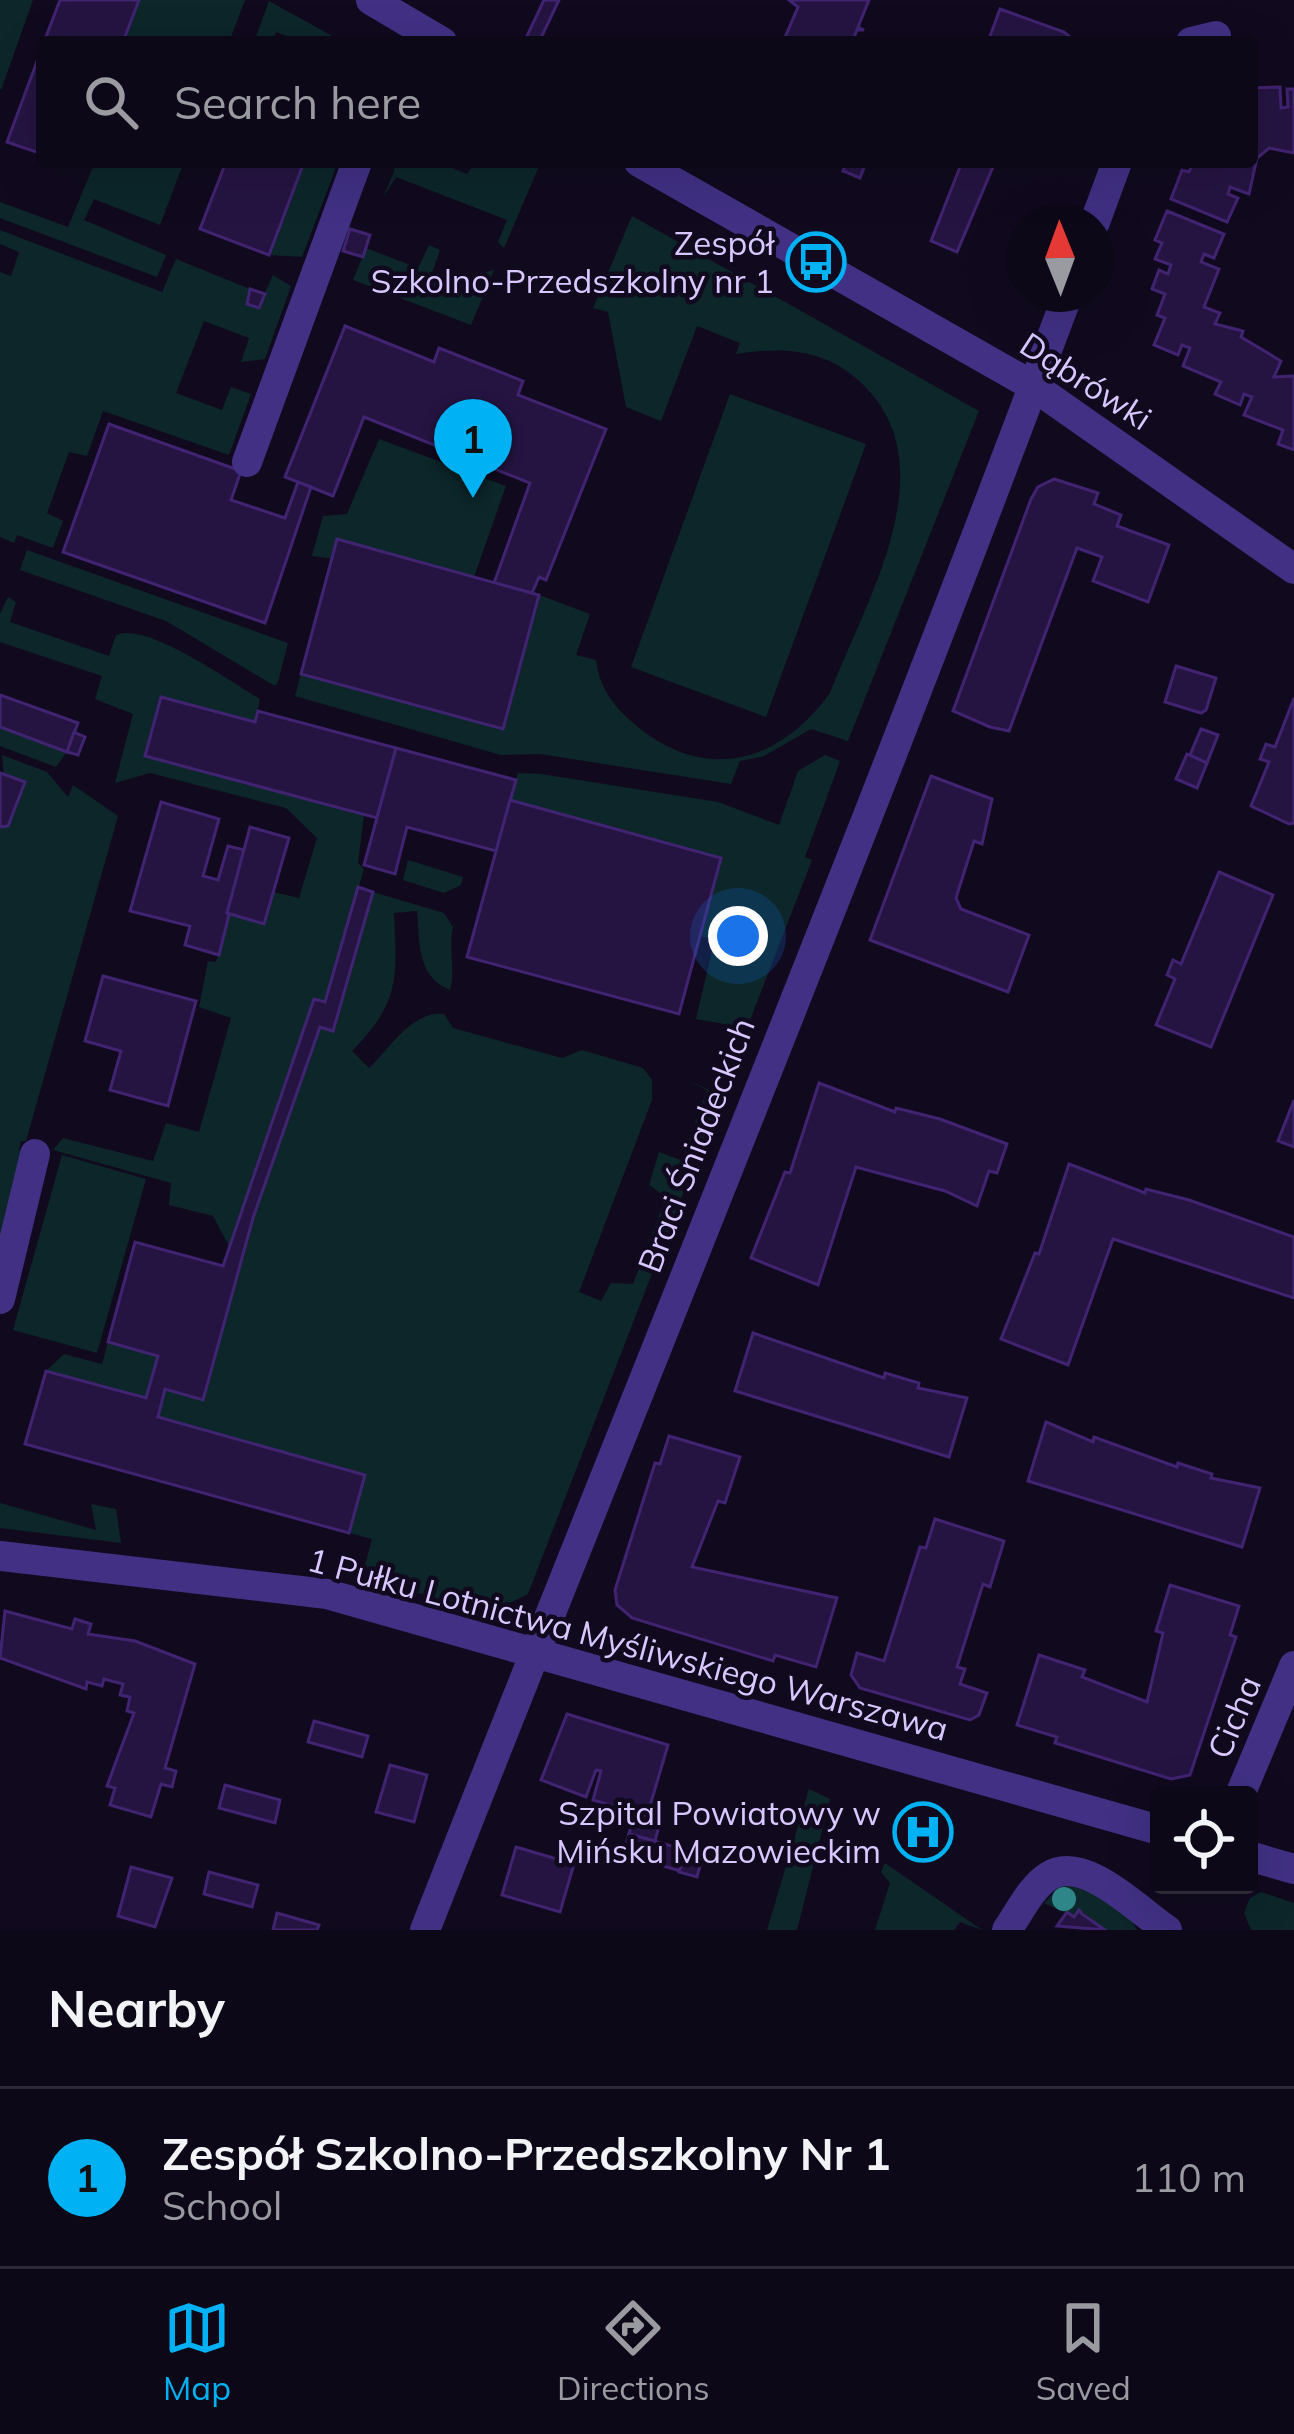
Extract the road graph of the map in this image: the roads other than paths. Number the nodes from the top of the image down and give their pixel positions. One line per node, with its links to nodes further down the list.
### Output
1 (371, 0): 2 (street)
2 (408, 33)
3 (355, 168): 9 (street)
4 (650, 168): 8 (street, Dąbrówki)
5 (1115, 168): 6 (street)
6 (1102, 204)
7 (1061, 312): 8 (street, Braci Śniadeckich)
8 (1033, 386): 10 (street, Dąbrówki); 14 (street, Braci Śniadeckich)
9 (247, 462)
10 (1294, 569)
11 (35, 1154): 12 (street)
12 (0, 1300)
13 (0, 1556): 14 (street, 1 Pułku Lotnictwa Myśliwskiego Warszawa)
14 (536, 1651): 17 (street, 1 Pułku Lotnictwa Myśliwskiego Warszawa); 20 (street, Braci Śniadeckich)
15 (1294, 1666): 16 (street, Cicha)
16 (1244, 1786)
17 (1150, 1827)
18 (1258, 1859): 19 (street)
19 (1294, 1870)
20 (425, 1930)
21 (1007, 1930): 22 (street)
22 (1166, 1930)

